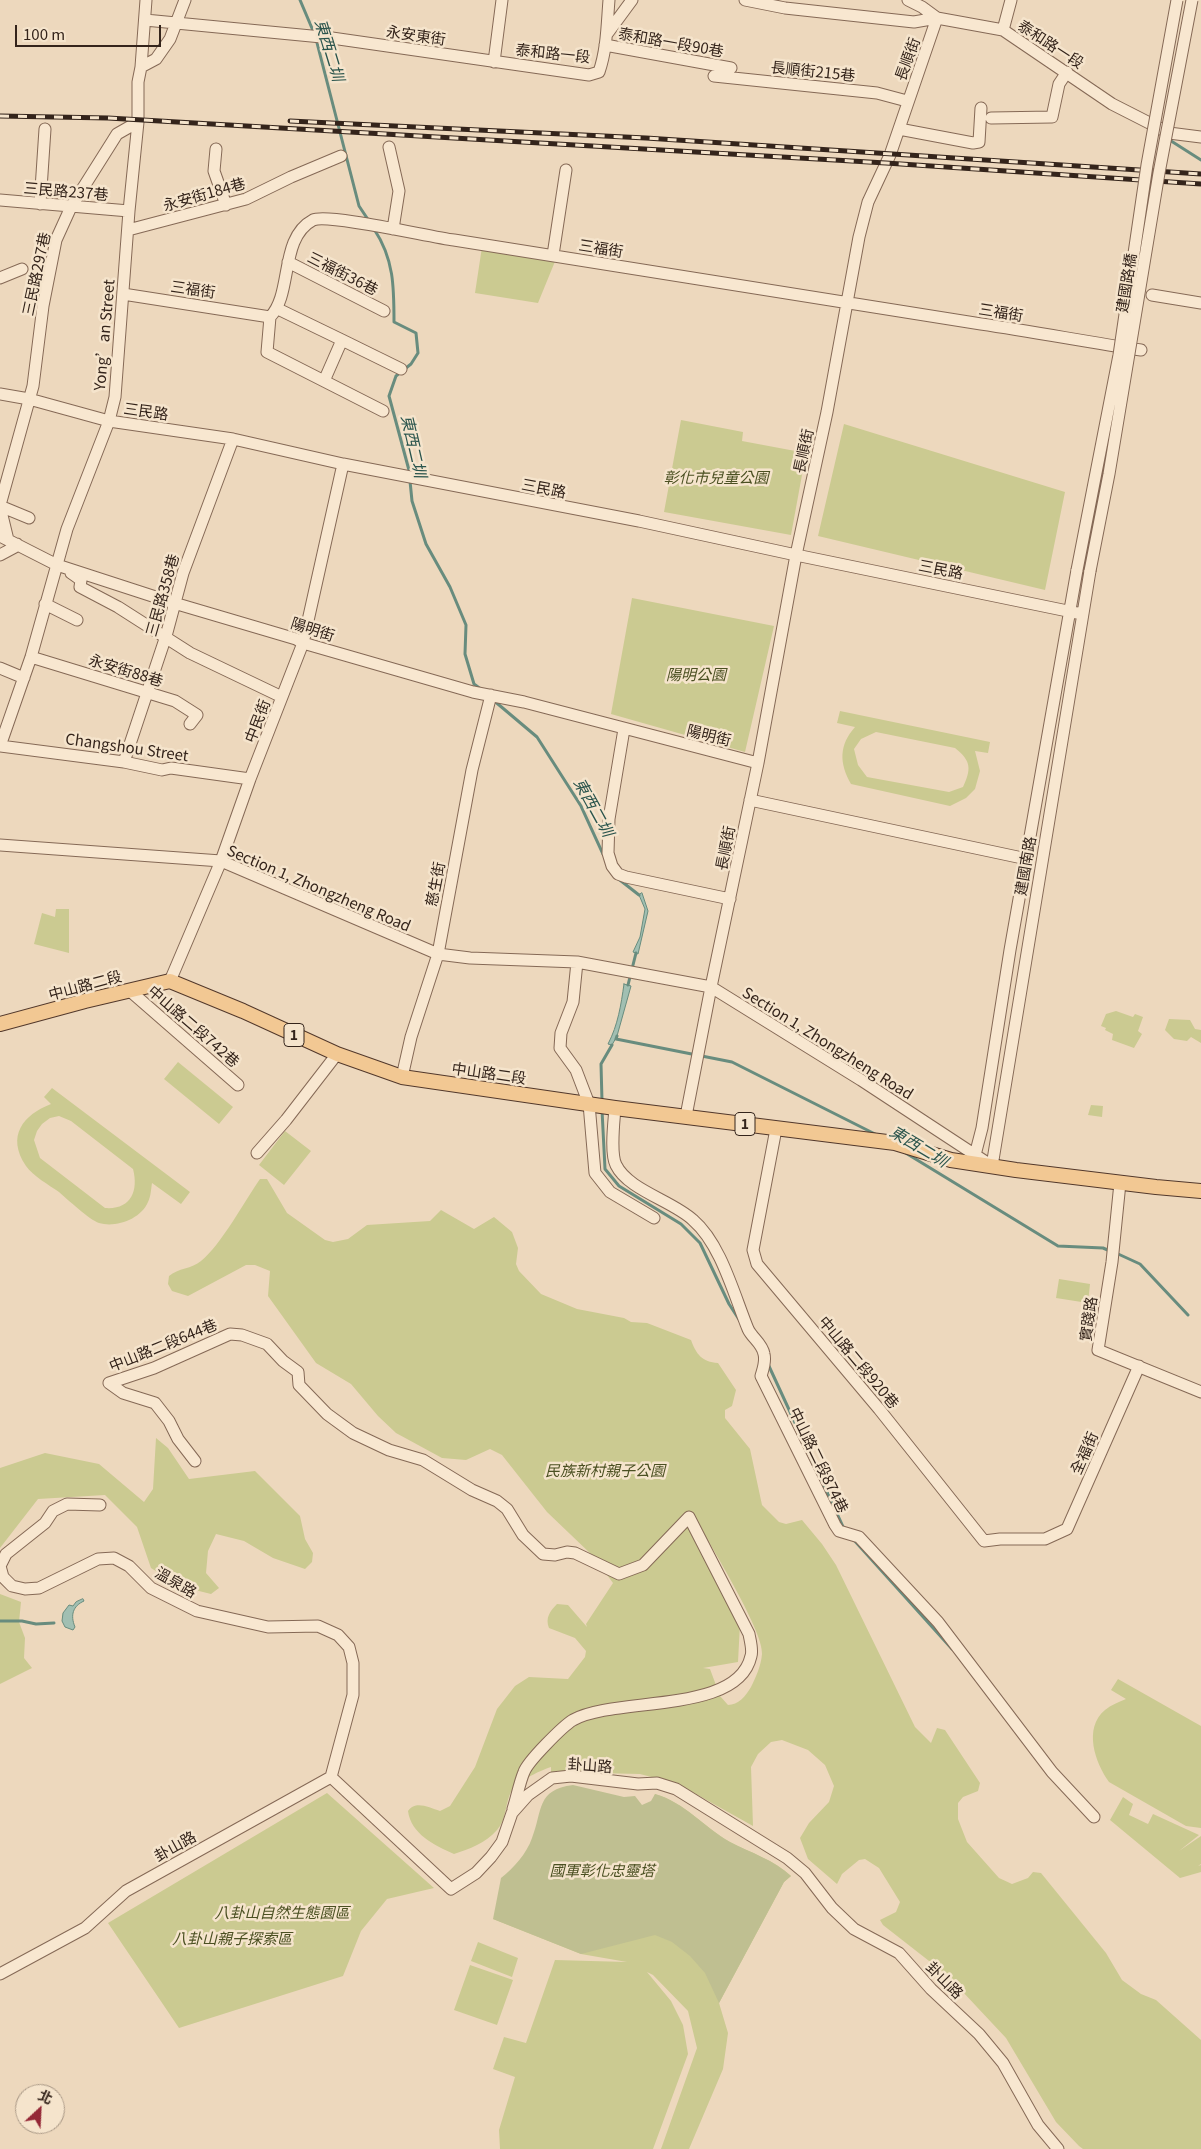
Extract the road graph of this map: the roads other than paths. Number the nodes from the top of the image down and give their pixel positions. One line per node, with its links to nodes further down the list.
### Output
1 (146, 0): 13 (street, Yong’an Street)
2 (185, 0): 14 (street)
3 (502, 0): 17 (street)
4 (609, 0): 16 (street, 泰和路一段)
5 (632, 0): 16 (street, 泰和路一段)
6 (745, 0): 11 (street)
7 (908, 0): 12 (street, 泰和路一段)
8 (1011, 0): 15 (street)
9 (1177, 0): 66 (street, 建國路橋, bridge)
10 (1192, 0): 67 (street, 建國路橋, bridge)
11 (786, 4): 12 (street)
12 (937, 18): 15 (street, 泰和路一段); 22 (street, 長順街)
13 (145, 20): 14 (street); 18 (street, Yong’an Street)
14 (177, 23): 17 (street, 永安東街); 18 (street)
15 (1003, 30): 20 (street, 泰和路一段)
16 (606, 39): 17 (street, 泰和路一段); 19 (street, 泰和路一段90巷)
17 (494, 62)
18 (141, 67): 25 (street, Yong’an Street)
19 (731, 68)
20 (1067, 72): 24 (street); 28 (street, 泰和路一段)
21 (714, 76): 22 (street, 長順街215巷)
22 (907, 101): 27 (street, 長順街)
23 (981, 108): 27 (street)
24 (991, 118)
25 (138, 122): 36 (street, 三民路297巷); 37 (street, Yong’an Street)
26 (45, 129): 34 (street)
27 (899, 129): 47 (street, 長順街)
28 (1201, 137)
29 (389, 147): 38 (street)
30 (216, 150): 35 (street)
31 (341, 156): 35 (street, 永安街184巷)
32 (566, 170): 40 (street)
33 (0, 200): 34 (street, 三民路237巷)
34 (40, 204): 36 (street, 三民路237巷)
35 (226, 205): 39 (street, 永安街184巷)
36 (71, 207): 37 (street, 三民路237巷); 55 (street, 三民路297巷)
37 (129, 211): 39 (street, Yong’an Street)
38 (393, 229): 40 (street, 三福街); 41 (street, 三福街)
39 (128, 230): 44 (street, Yong’an Street)
40 (553, 255): 47 (street, 三福街)
41 (288, 262): 48 (street, 三福街36巷); 49 (street, 三福街)
42 (22, 269): 43 (street)
43 (0, 278)
44 (123, 294): 49 (street, 三福街); 57 (street, Yong’an Street)
45 (1152, 295): 46 (street)
46 (1201, 302)
47 (846, 304): 51 (street, 三福街); 64 (street, 長順街)
48 (384, 311)
49 (274, 313): 50 (street); 53 (street)
50 (342, 340): 52 (street); 53 (street)
51 (1141, 350)
52 (401, 369)
53 (324, 381): 56 (street)
54 (0, 394): 55 (street, 三民路)
55 (29, 399): 57 (street, 三民路); 60 (street, 三民路297巷)
56 (383, 411)
57 (109, 421): 58 (street, 三民路); 65 (street, Yong’an Street)
58 (233, 439): 59 (street, 三民路); 68 (street, 三民路358巷)
59 (343, 464): 64 (street, 三民路); 73 (street, 中民街)
60 (0, 506): 61 (street); 62 (street)
61 (29, 518)
62 (8, 540): 63 (street); 65 (street, 陽明街)
63 (0, 555)
64 (796, 556): 70 (street, 三民路); 84 (street, 長順街)
65 (57, 565): 68 (street, 陽明街); 69 (street, Yong’an Street); 72 (street)
66 (1077, 570): 70 (street, 建國南路)
67 (1090, 571): 70 (street, 建國南路)
68 (174, 603): 72 (street, 三民路358巷); 73 (street, 陽明街)
69 (45, 604): 71 (street); 74 (street, Yong’an Street)
70 (1077, 612): 88 (street, 建國南路); 107 (street, 建國南路)
71 (77, 620)
72 (166, 636): 77 (street, 三民路358巷); 79 (street)
73 (303, 643): 78 (street, 陽明街); 79 (street, 中民街)
74 (31, 657): 76 (street, Yong’an Street); 77 (street, 永安街88巷)
75 (0, 668): 76 (street)
76 (24, 678): 82 (street, Yong’an Street)
77 (148, 692): 80 (street, 永安街88巷); 83 (street, 三民路358巷)
78 (491, 695): 81 (street, 陽明街); 91 (street, 慈生街)
79 (282, 697): 85 (street, 中民街)
80 (190, 724)
81 (624, 728): 84 (street, 陽明街); 90 (street)
82 (0, 746): 83 (street, Changshou Street)
83 (124, 762): 85 (street, Changshou Street)
84 (758, 763): 86 (street, 長順街)
85 (250, 779): 89 (street, 中民街)
86 (750, 800): 88 (street); 90 (street, 長順街)
87 (0, 845): 89 (street, Section 1, Zhongzheng Road)
88 (1027, 859): 106 (street, 建國南路)
89 (221, 862): 91 (street, Section 1, Zhongzheng Road); 93 (street, 中民街)
90 (730, 899): 94 (street, 長順街)
91 (438, 954): 92 (street, Section 1, Zhongzheng Road); 98 (street, 慈生街)
92 (577, 962): 94 (street, Section 1, Zhongzheng Road); 100 (street)
93 (170, 980): 95 (main road, 中山路二段); 97 (main road, 中山路二段 / 1)
94 (711, 987): 101 (street, 長順街); 106 (street, Section 1, Zhongzheng Road)
95 (130, 990): 96 (main road, 中山路二段); 99 (street, 中山路二段742巷)
96 (0, 1024)
97 (337, 1054): 98 (main road, 中山路二段 / 1); 105 (street)
98 (402, 1077): 100 (main road, 中山路二段 / 1)
99 (238, 1085)
100 (602, 1106): 101 (main road, 中山路二段 / 1); 103 (street); 104 (street, 中山路二段874巷)
101 (686, 1116): 102 (main road, 中山路二段 / 1)
102 (776, 1128): 106 (main road, 中山路二段 / 1); 115 (street, 中山路二段920巷)
103 (592, 1151): 104 (street); 110 (street)
104 (614, 1152): 118 (street, 中山路二段874巷)
105 (257, 1153)
106 (974, 1158): 107 (main road, 中山路二段 / 1)
107 (992, 1166): 108 (main road, 1)
108 (1120, 1182): 109 (main road, 1); 111 (street, 實踐路)
109 (1201, 1191)
110 (654, 1218)
111 (1139, 1366): 112 (street, 實踐路); 115 (street, 全福街)
112 (1201, 1392)
113 (195, 1461): 117 (street, 中山路二段644巷)
114 (100, 1505): 116 (street, 溫泉路)
115 (1045, 1539)
116 (331, 1777): 117 (street, 卦山路); 119 (street, 卦山路)
117 (512, 1813): 120 (street, 卦山路)
118 (1094, 1817)
119 (0, 1974)
120 (1058, 2149)

